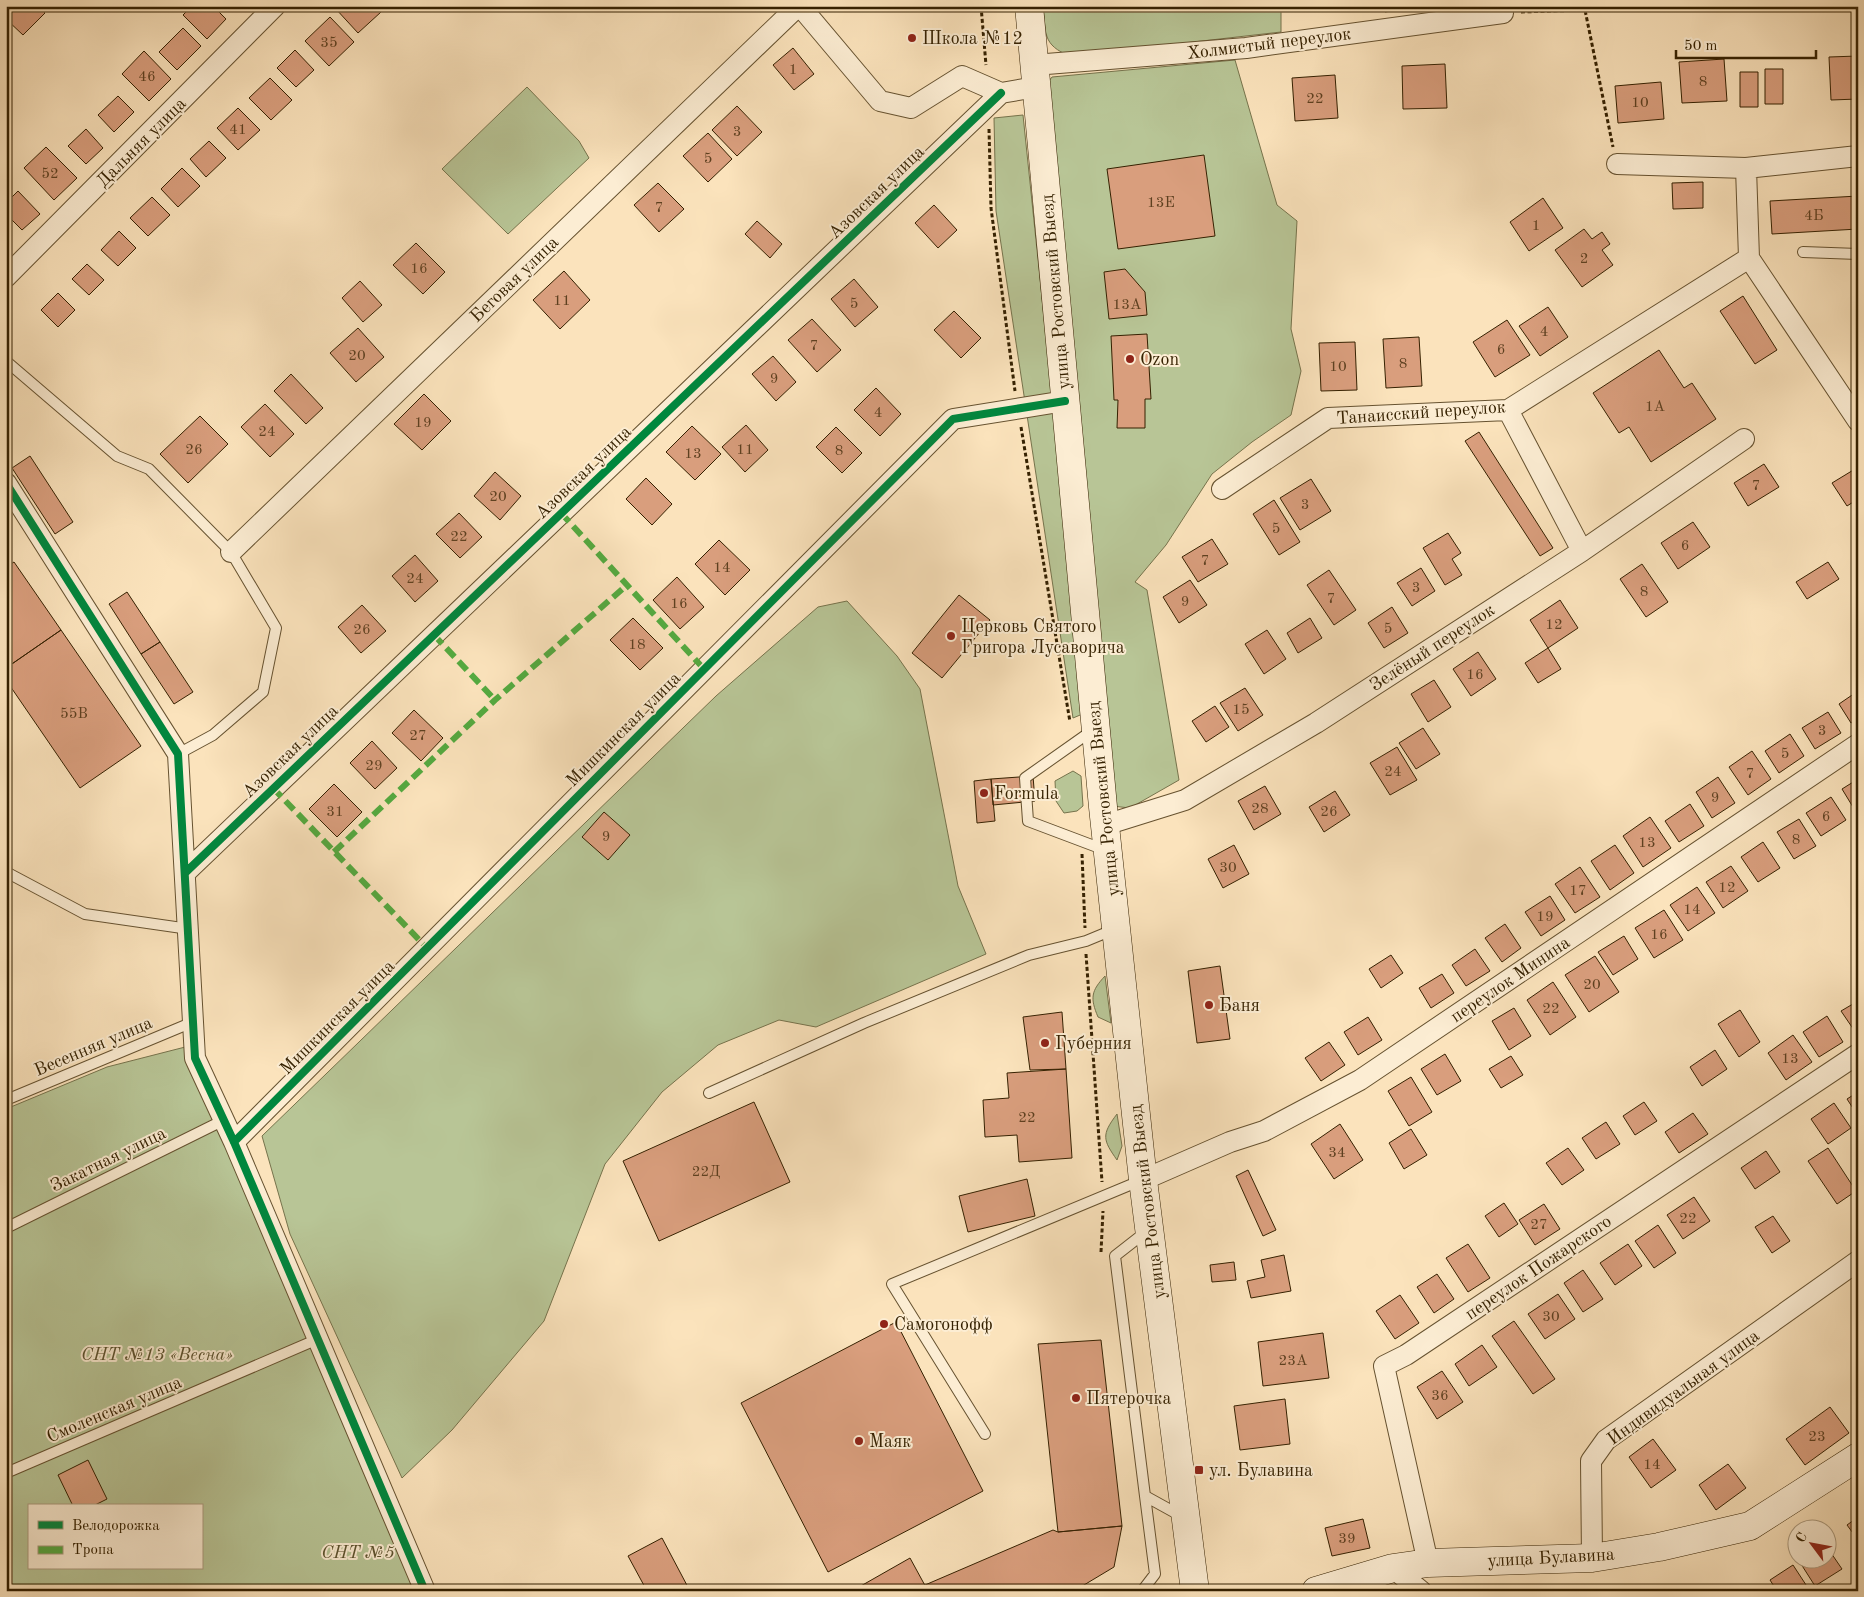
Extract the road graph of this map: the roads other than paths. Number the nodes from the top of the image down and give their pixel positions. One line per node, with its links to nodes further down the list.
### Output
1 (275, 6): 13 (street, Дальняя улица)
2 (799, 6): 6 (street); 22 (street, Беговая улица)
3 (1028, 6): 5 (main road, улица Ростовский Выезд)
4 (1503, 13): 5 (street, Холмистый переулок)
5 (1035, 76): 6 (street, Холмистый переулок); 15 (main road, улица Ростовский Выезд)
6 (993, 95): 28 (street, Азовская улица)
7 (1858, 156): 9 (street)
8 (1617, 164): 9 (street)
9 (1746, 168): 12 (street)
10 (1803, 252): 11 (lane)
11 (1858, 254)
12 (1748, 258): 16 (street, Танаисский переулок); 17 (street)
13 (6, 277)
14 (6, 360): 22 (lane)
15 (1065, 402): 23 (main road, улица Ростовский Выезд); 36 (street, Мишкинская улица)
16 (1508, 410): 20 (street, Танаисский переулок); 21 (street)
17 (1858, 421)
18 (1744, 439): 21 (street, Зелёный переулок)
19 (6, 483): 25 (street)
20 (1222, 488)
21 (1582, 551): 26 (street, Зелёный переулок)
22 (231, 552): 25 (lane)
23 (1086, 734): 26 (main road, улица Ростовский Выезд); 26 (lane)
24 (1858, 744): 37 (street, переулок Минина)
25 (178, 754): 28 (street)
26 (1099, 840): 29 (main road, улица Ростовский Выезд)
27 (6, 872): 30 (lane)
28 (186, 872): 30 (street)
29 (1116, 928): 33 (lane); 37 (main road, улица Ростовский Выезд)
30 (189, 929): 31 (street)
31 (193, 1022): 34 (lane, Весенняя улица); 35 (street)
32 (1858, 1054): 48 (street, переулок Пожарского)
33 (709, 1093)
34 (6, 1100)
35 (224, 1120): 36 (street); 38 (lane, Закатная улица)
36 (234, 1142): 41 (street)
37 (1143, 1180): 39 (main road, улица Ростовский Выезд); 42 (lane)
38 (6, 1228)
39 (1149, 1229): 45 (lane); 46 (main road, улица Ростовский Выезд)
40 (1858, 1261): 47 (street, Индивидуальная улица)
41 (318, 1339): 44 (lane, Смоленская улица); 50 (street)
42 (985, 1434)
43 (1858, 1457): 47 (main road, улица Булавина)
44 (6, 1473)
45 (1145, 1496): 46 (lane); 51 (lane)
46 (1186, 1519): 52 (main road, улица Ростовский Выезд)
47 (1592, 1558): 48 (main road, улица Булавина)
48 (1428, 1563): 49 (main road, улица Булавина)
49 (1393, 1568): 53 (main road, улица Булавина); 54 (street)
50 (424, 1591)
51 (1142, 1591)
52 (1195, 1591)
53 (1316, 1591)
54 (1421, 1591)

